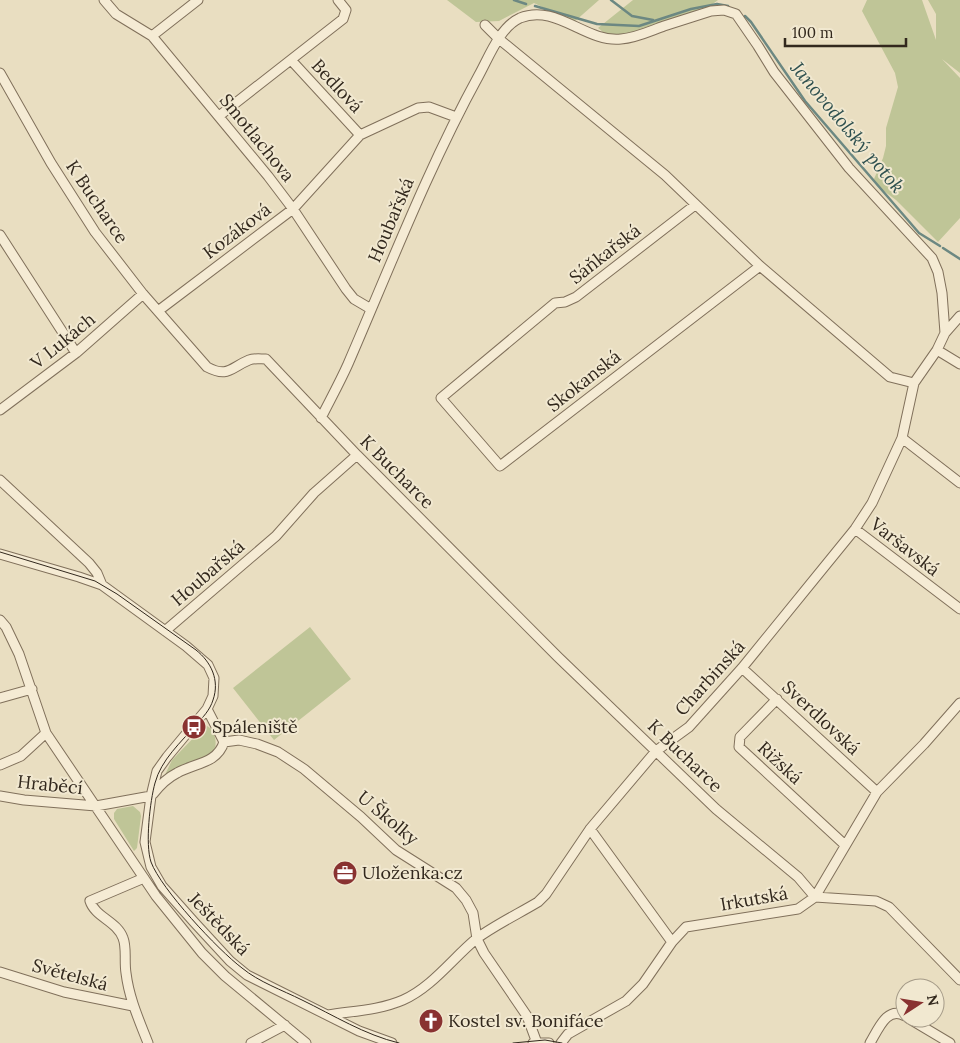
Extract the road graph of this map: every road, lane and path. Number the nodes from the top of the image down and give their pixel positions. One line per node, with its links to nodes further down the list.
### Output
1 (104, 0): 5 (street, Smotlachova)
2 (198, 0): 5 (street)
3 (338, 0): 7 (street, Bedlová)
4 (485, 25): 6 (street)
5 (152, 36): 9 (street, Smotlachova)
6 (499, 39): 10 (street, Houbařská); 12 (street); 20 (street, Houbařská)
7 (291, 60): 9 (street, Bedlová); 11 (street, Bedlová)
8 (0, 73): 16 (street, K Bucharce)
9 (219, 116): 13 (street, Smotlachova)
10 (456, 117): 11 (street, Kozáková); 17 (street, Houbařská)
11 (360, 135): 13 (street, Kozáková)
12 (695, 205): 15 (street); 25 (street, Sáňkařská)
13 (293, 209): 17 (street, Smotlachova); 18 (street, Kozáková)
14 (0, 235): 22 (street)
15 (760, 266): 24 (street); 25 (street, Skokanská)
16 (144, 294): 18 (street, K Bucharce); 22 (street, V Lukách)
17 (371, 309): 27 (street, Houbařská)
18 (158, 311): 27 (street, K Bucharce)
19 (960, 316): 20 (street)
20 (945, 333): 21 (street, Charbinská)
21 (937, 350): 23 (street); 24 (street, Charbinská)
22 (76, 354): 26 (street, V Lukách)
23 (960, 364)
24 (914, 384): 28 (street, Charbinská)
25 (441, 398)
26 (0, 410)
27 (321, 418): 29 (street, K Bucharce)
28 (902, 438): 31 (street); 32 (street, Charbinská)
29 (357, 455): 37 (street, Houbařská); 46 (street, K Bucharce)
30 (0, 480): 34 (street)
31 (960, 484)
32 (855, 529): 35 (street, Varšavská); 38 (street, Charbinská)
33 (0, 554): 34 (street)
34 (102, 585): 37 (street)
35 (960, 609)
36 (0, 620): 39 (street, Ještědská)
37 (165, 630): 43 (street)
38 (742, 668): 41 (street, Sverdlovská); 46 (street, Charbinská)
39 (32, 689): 40 (street); 44 (street, Ještědská)
40 (0, 698)
41 (776, 699): 48 (street, Sverdlovská); 53 (street, Rižská)
42 (960, 703): 48 (street, Irkutská)
43 (207, 709): 45 (street); 50 (street, Ještědská)
44 (46, 733): 47 (street); 51 (street, Ještědská)
45 (224, 742): 50 (street); 56 (street, U Školky)
46 (656, 751): 52 (street, Charbinská); 55 (street, K Bucharce)
47 (0, 765)
48 (877, 792): 53 (street, Irkutská)
49 (0, 796): 51 (street, Hraběcí)
50 (151, 796): 51 (street); 62 (street, Ještědská)
51 (96, 806): 54 (street, Ještědská)
52 (590, 829): 56 (street, Charbinská); 57 (street)
53 (845, 846): 55 (street, Irkutská)
54 (144, 878): 60 (street); 63 (street, Ještědská)
55 (815, 897): 57 (street, Irkutská); 59 (street)
56 (477, 939): 62 (street, Charbinská); 65 (street, U Školky)
57 (672, 942): 72 (street, Irkutská)
58 (0, 972): 60 (street, Světelská)
59 (960, 980)
60 (133, 1006): 66 (street)
61 (895, 1012): 73 (street)
62 (328, 1015): 69 (street, Ještědská)
63 (285, 1024): 67 (street); 68 (street, Ještědská)
64 (925, 1028): 74 (street)
65 (537, 1042): 70 (street); 71 (street)
66 (148, 1043)
67 (251, 1043)
68 (306, 1043)
69 (392, 1043)
70 (533, 1043)
71 (549, 1043)
72 (561, 1043)
73 (870, 1043)
74 (950, 1043)

